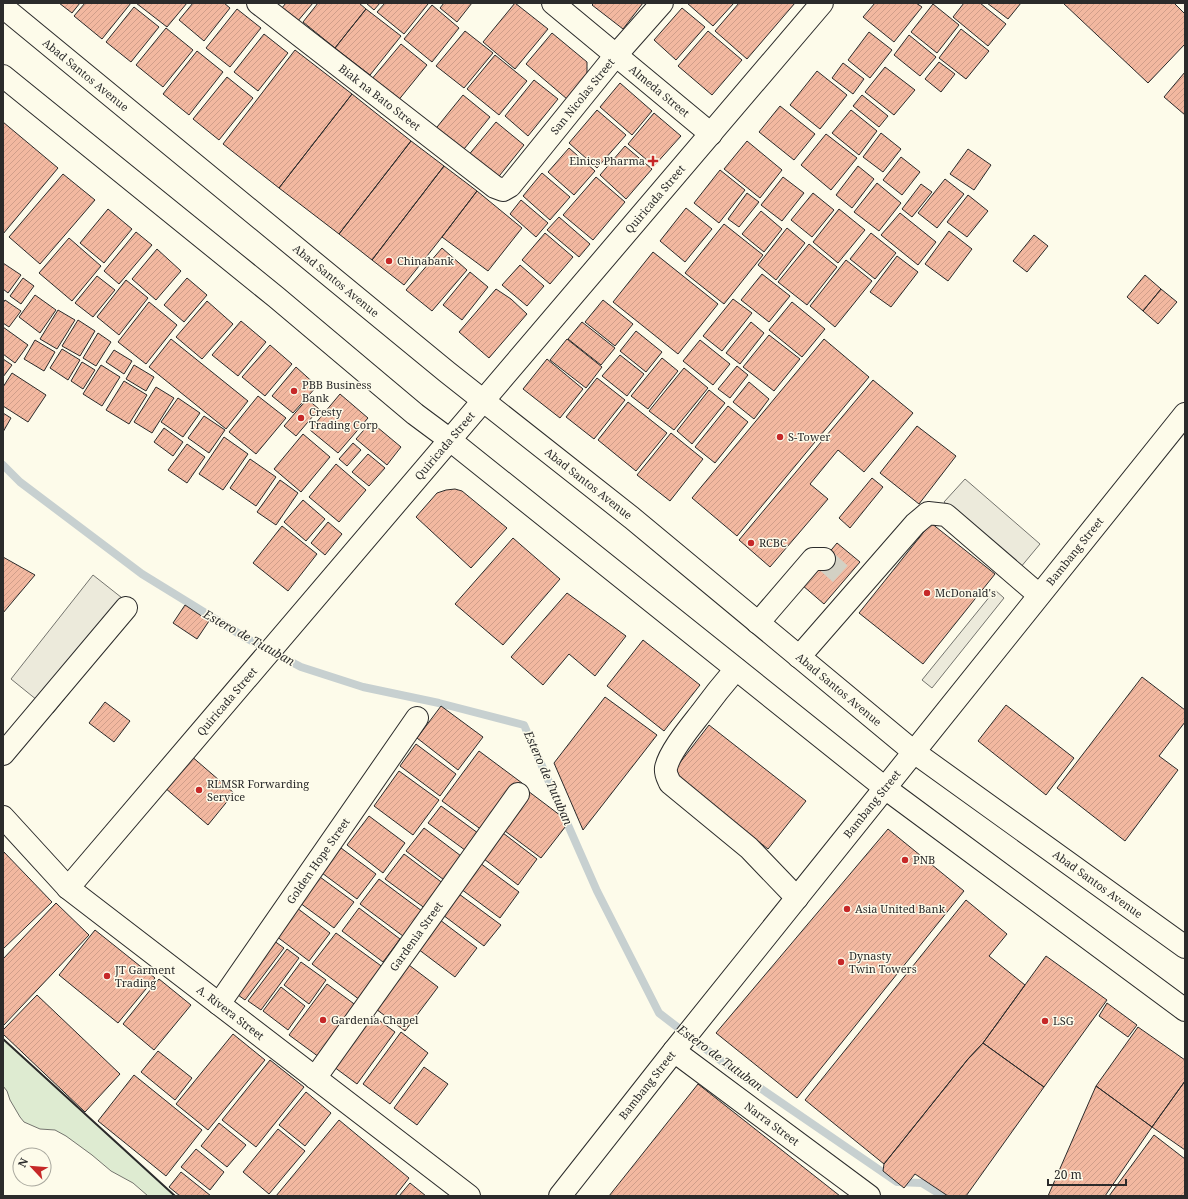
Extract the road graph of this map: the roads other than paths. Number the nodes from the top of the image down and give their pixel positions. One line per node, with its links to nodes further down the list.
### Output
1 (258, 3): 9 (street, Biak na Bato Street)
2 (553, 3): 6 (street, Almeda Street)
3 (662, 3): 6 (street, San Nicolas Street)
4 (822, 3): 8 (street, Quiricada Street)
5 (3, 7): 10 (street, Abad Santos Avenue)
6 (616, 55): 8 (street, Almeda Street); 9 (street, San Nicolas Street)
7 (3, 76): 12 (street)
8 (711, 134): 10 (street, Quiricada Street)
9 (503, 190)
10 (483, 401): 12 (street, Quiricada Street); 17 (street, Abad Santos Avenue)
11 (1185, 414): 15 (street, Bambang Street)
12 (450, 440): 19 (street); 26 (street, Quiricada Street)
13 (824, 559): 17 (street)
14 (846, 578): 18 (street)
15 (1039, 595): 18 (street); 21 (street, Bambang Street)
16 (126, 608): 22 (street)
17 (758, 623): 18 (street, Abad Santos Avenue)
18 (794, 653): 21 (street, Abad Santos Avenue)
19 (736, 668): 23 (street); 27 (street)
20 (417, 718): 29 (street, Golden Hope Street)
21 (914, 752): 23 (street, Bambang Street); 28 (street, Abad Santos Avenue)
22 (3, 754)
23 (885, 788): 27 (street, Bambang Street); 30 (street)
24 (518, 794): 32 (street, Gardenia Street)
25 (3, 817): 26 (street, A. Rivera Street)
26 (68, 888): 29 (street, A. Rivera Street)
27 (797, 898): 31 (street, Bambang Street)
28 (1184, 943)
29 (219, 1004): 32 (street, A. Rivera Street)
30 (1185, 1010)
31 (679, 1045): 34 (street, Bambang Street); 35 (street, Narra Street)
32 (315, 1078): 33 (street, A. Rivera Street)
33 (469, 1196)
34 (560, 1196)
35 (869, 1196)

